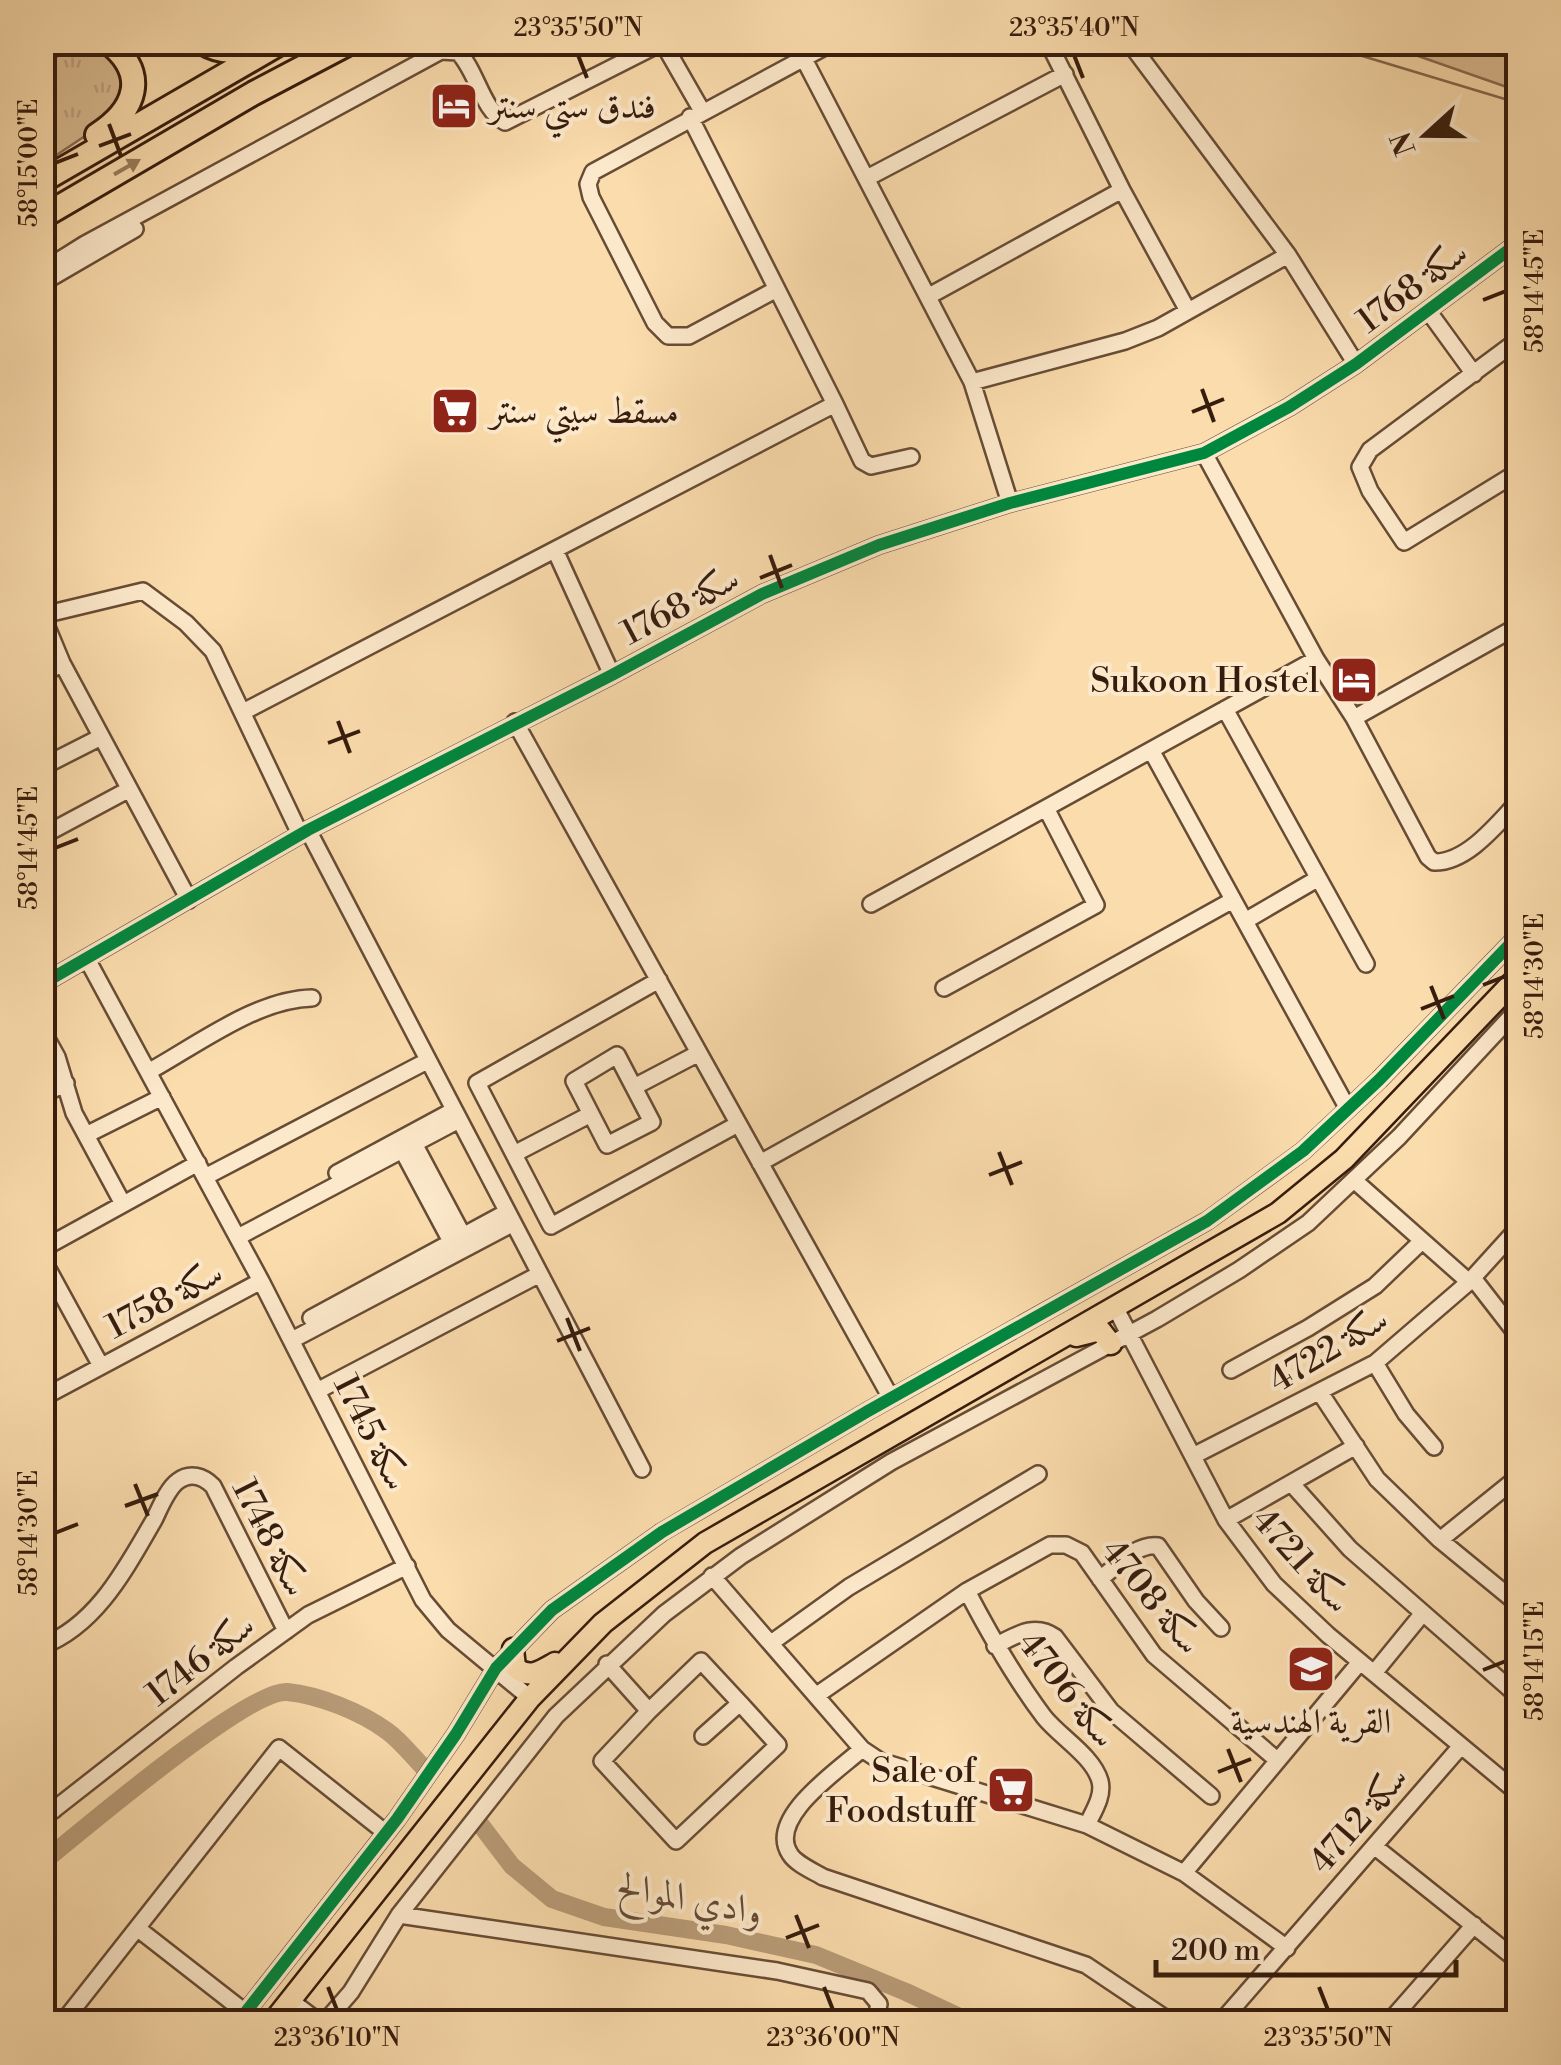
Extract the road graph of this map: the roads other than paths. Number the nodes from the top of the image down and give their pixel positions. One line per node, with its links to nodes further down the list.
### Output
1 (56, 42): 11 (highway)
2 (108, 42): 15 (highway)
3 (202, 42): 4 (highway)
4 (262, 42)
5 (282, 42): 18 (highway)
6 (350, 42): 20 (highway, one-way to 6)
7 (834, 42): 12 (street)
8 (1048, 42): 13 (street)
9 (1129, 42): 22 (street)
10 (663, 43): 14 (street); 16 (street)
11 (42, 50)
12 (804, 59): 14 (street); 17 (street)
13 (1065, 74): 17 (street); 19 (street)
14 (696, 114): 25 (street); 25 (street)
15 (42, 170)
16 (222, 172): 23 (street); 24 (street)
17 (867, 178): 26 (street)
18 (42, 181)
19 (1122, 190): 26 (street); 27 (street)
20 (42, 216)
21 (1518, 242): 28 (street, سكة 1768)
22 (1288, 255): 27 (street); 30 (street)
23 (42, 271)
24 (42, 283)
25 (777, 289): 33 (street)
26 (929, 296): 32 (street)
27 (1188, 311): 32 (street)
28 (1429, 312): 30 (street, سكة 1768); 31 (street)
29 (1518, 340): 31 (street)
30 (1356, 364): 34 (street, سكة 1768)
31 (1474, 374): 36 (street)
32 (972, 382): 37 (street)
33 (835, 404): 35 (street); 38 (street)
34 (1204, 453): 37 (street, سكة 1768); 41 (street)
35 (911, 457)
36 (1518, 472)
37 (1010, 503): 43 (street, سكة 1768)
38 (555, 550): 43 (street); 46 (street)
39 (43, 615): 42 (street); 46 (street)
40 (1518, 626): 47 (street)
41 (1316, 659): 45 (street); 47 (street)
42 (62, 662): 44 (street); 49 (street)
43 (612, 675): 48 (street, سكة 1768)
44 (42, 676)
45 (1224, 709): 50 (street); 57 (street)
46 (243, 712): 55 (street)
47 (1354, 718): 53 (street)
48 (515, 722): 55 (street, سكة 1768); 66 (street)
49 (101, 737): 51 (street); 52 (street)
50 (1151, 750): 54 (street); 59 (street)
51 (42, 766)
52 (128, 790): 56 (street); 58 (street)
53 (1518, 802)
54 (1046, 808): 60 (street); 68 (street)
55 (304, 832): 58 (street, سكة 1768); 73 (street)
56 (42, 836)
57 (1318, 878): 61 (street); 64 (street)
58 (189, 900): 63 (street, سكة 1768)
59 (1233, 900): 61 (street); 86 (street)
60 (871, 904)
61 (1245, 921): 79 (street)
62 (1518, 936): 79 (street)
63 (87, 959): 67 (street, سكة 1768); 74 (street, سكة 1745)
64 (1366, 964)
65 (1518, 977): 100 (main road)
66 (659, 980): 72 (street); 85 (street)
67 (42, 984)
68 (944, 988)
69 (312, 998): 74 (street)
70 (1518, 1010): 88 (street)
71 (42, 1030): 75 (street)
72 (699, 1053): 76 (street); 82 (street)
73 (427, 1062): 81 (street); 87 (street)
74 (148, 1072): 78 (street, سكة 1745)
75 (66, 1083): 77 (street); 83 (street)
76 (634, 1087): 80 (street); 80 (street)
77 (42, 1095)
78 (162, 1097): 83 (street); 87 (street, سكة 1745)
79 (1348, 1109): 111 (street)
80 (591, 1114): 85 (street)
81 (455, 1116): 84 (street); 90 (street)
82 (738, 1124): 85 (street); 86 (street)
83 (86, 1136): 89 (street)
84 (406, 1142): 92 (street); 94 (street)
85 (514, 1154)
86 (760, 1163): 111 (street)
87 (202, 1170): 89 (street); 92 (street, سكة 1745)
88 (1355, 1182): 93 (street); 104 (street)
89 (123, 1204): 95 (street)
90 (508, 1219): 94 (street); 97 (street)
91 (1518, 1228): 98 (street, سكة 4722)
92 (235, 1233): 99 (street, سكة 1745)
93 (1422, 1241): 98 (street); 107 (street)
94 (460, 1244): 101 (street)
95 (42, 1249)
96 (42, 1258): 106 (street)
97 (538, 1275): 108 (street); 115 (street)
98 (1471, 1280): 103 (street); 105 (street, سكة 4722)
99 (262, 1281): 101 (street, سكة 1745); 106 (street, سكة 1758)
100 (1115, 1306): 102 (main road); 104 (street, سكة 4721)
101 (289, 1336): 108 (street, سكة 1745)
102 (1064, 1336): 104 (main road); 133 (main road)
103 (1518, 1336)
104 (1120, 1339): 114 (street, سكة 4721); 122 (street)
105 (1376, 1364): 109 (street, سكة 4722); 113 (street)
106 (101, 1366): 110 (street, سكة 1758)
107 (1231, 1370)
108 (318, 1391): 121 (street, سكة 1745)
109 (1321, 1394): 112 (street); 114 (street, سكة 4722)
110 (42, 1398)
111 (891, 1398): 132 (street)
112 (1356, 1446): 118 (street); 120 (street)
113 (1434, 1447)
114 (1193, 1456): 119 (street, سكة 4721)
115 (642, 1469)
116 (1038, 1474): 129 (street)
117 (1518, 1477): 120 (street)
118 (1291, 1483): 119 (street); 126 (street)
119 (1226, 1520): 134 (street, سكة 4721)
120 (1440, 1540): 125 (street)
121 (407, 1566): 128 (street, سكة 1746); 136 (street, سكة 1745)
122 (712, 1576): 129 (street); 135 (street)
123 (1100, 1579): 124 (street, سكة 4708); 127 (street); 146 (street, سكة 4708)
124 (967, 1591): 131 (street, سكة 4706); 138 (street, سكة 4708)
125 (1518, 1604)
126 (1423, 1614): 137 (street); 139 (street)
127 (1222, 1628)
128 (286, 1631): 130 (street, سكة 1748); 150 (street, سكة 1746)
129 (771, 1643): 138 (street)
130 (42, 1646)
131 (995, 1646): 149 (street); 151 (street, سكة 4706)
132 (513, 1649): 133 (main road); 136 (street)
133 (574, 1652): 140 (main road)
134 (1360, 1662): 137 (street, سكة 4721); 146 (street)
135 (607, 1664): 142 (street); 155 (street)
136 (496, 1668): 140 (street, سكة 1745); 152 (street)
137 (1374, 1673): 144 (street, سكة 4721)
138 (817, 1695): 145 (street)
139 (1518, 1696)
140 (530, 1698): 160 (main road)
141 (740, 1703): 142 (street); 142 (street); 143 (street)
142 (650, 1710)
143 (703, 1736)
144 (1461, 1746): 148 (street, سكة 4721); 153 (street, سكة 4712)
145 (862, 1749): 151 (street); 167 (street)
146 (1277, 1760): 154 (street)
147 (42, 1792): 150 (street)
148 (1518, 1794)
149 (1211, 1796)
150 (48, 1815)
151 (1087, 1825): 154 (street)
152 (386, 1834): 157 (street); 161 (street)
153 (1374, 1846): 156 (street); 158 (street, سكة 4712)
154 (1184, 1873): 158 (street)
155 (399, 1916): 165 (street); 166 (street)
156 (1474, 1925): 159 (street); 162 (street)
157 (137, 1928): 161 (street); 163 (street)
158 (1287, 1948): 168 (street, سكة 4712)
159 (1518, 1961)
160 (291, 2000): 164 (main road); 165 (street)
161 (242, 2018)
162 (1394, 2021)
163 (63, 2022)
164 (273, 2022)
165 (322, 2022)
166 (875, 2022)
167 (1171, 2022)
168 (1221, 2022)

